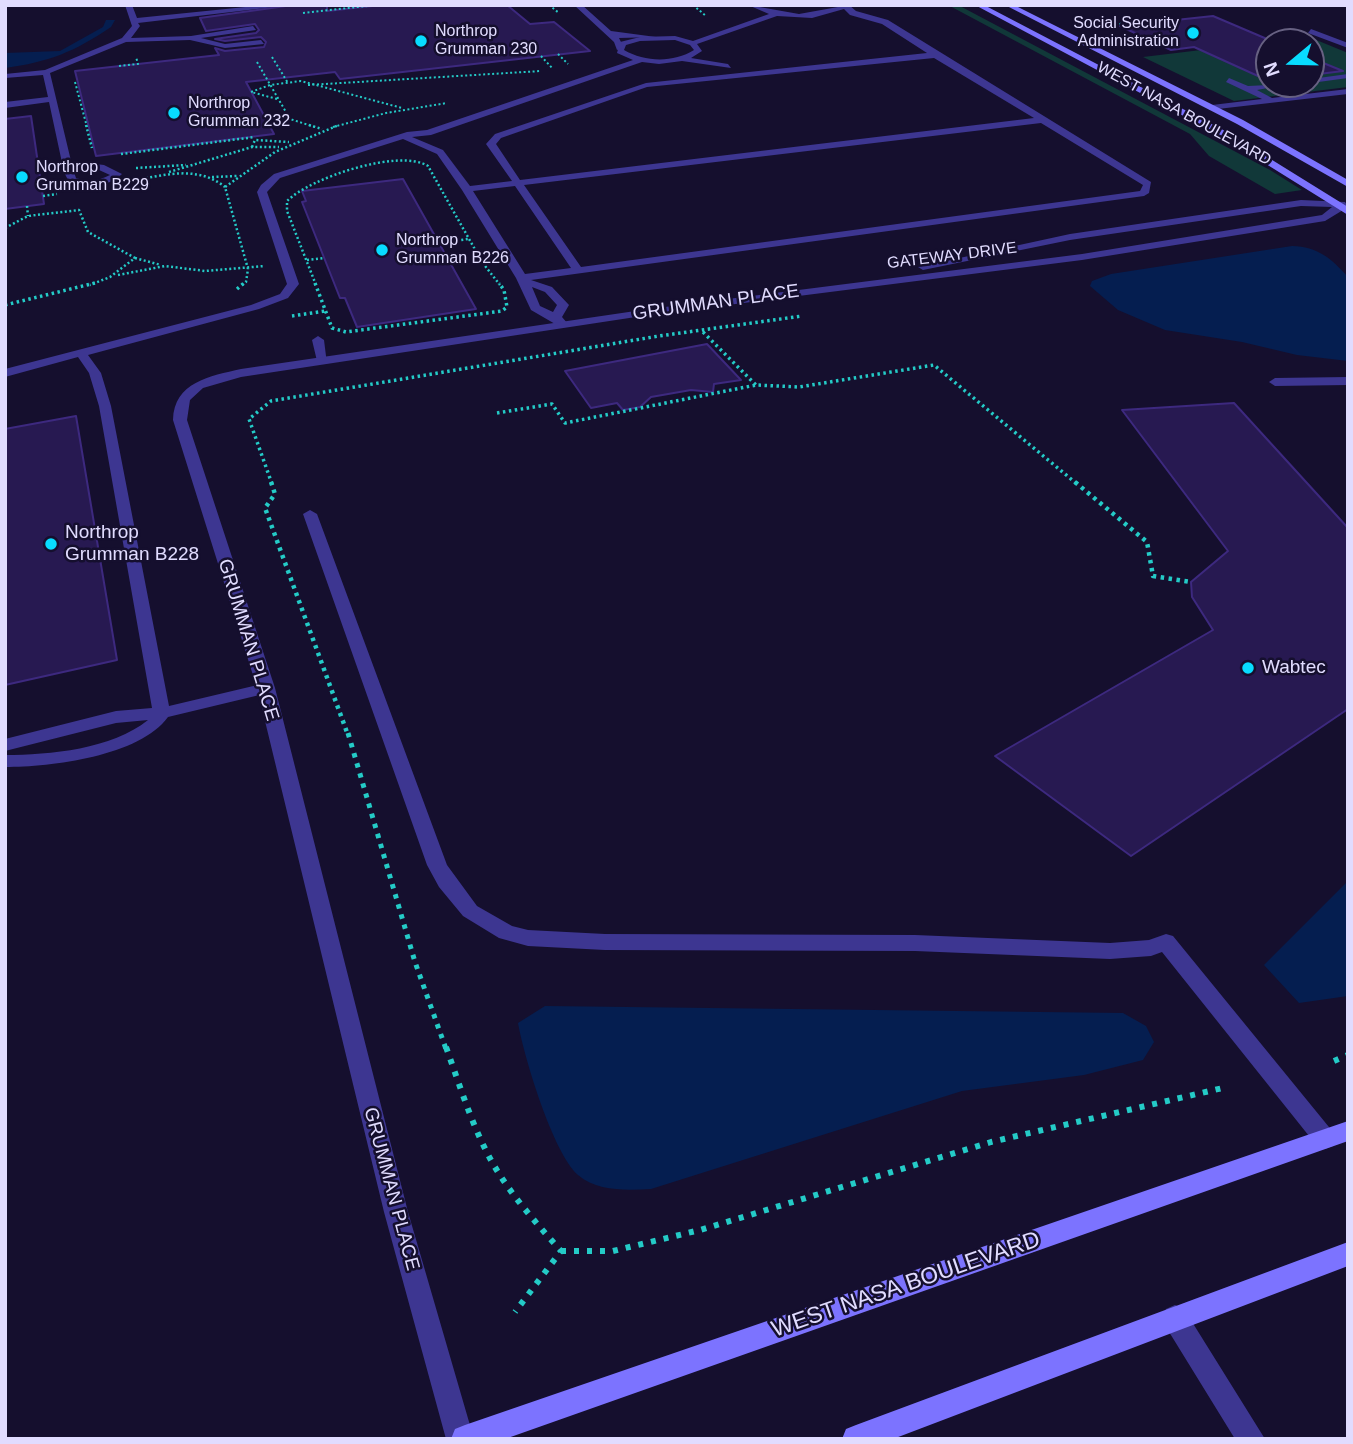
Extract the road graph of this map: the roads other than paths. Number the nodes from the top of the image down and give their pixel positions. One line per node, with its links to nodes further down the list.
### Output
1 (128, 5): 10 (street)
2 (288, 5): 10 (street)
3 (577, 5): 13 (street)
4 (978, 5): 49 (main road, WEST NASA BOULEVARD)
5 (1007, 5): 41 (main road, WEST NASA BOULEVARD)
6 (845, 6): 9 (street); 11 (street)
7 (752, 9): 8 (street)
8 (776, 13): 9 (street); 22 (street)
9 (817, 14): 11 (street)
10 (134, 20): 19 (street)
11 (885, 24): 24 (street)
12 (253, 29): 17 (street)
13 (606, 32): 15 (street); 23 (street)
14 (688, 34): 18 (street)
15 (652, 37): 18 (street); 23 (street)
16 (1325, 37): 21 (street)
17 (190, 38): 19 (street); 20 (street)
18 (675, 38): 22 (street)
19 (125, 40): 29 (street)
20 (261, 43)
21 (1348, 46)
22 (695, 47): 26 (street); 27 (street)
23 (622, 51): 25 (street); 28 (street)
24 (935, 55): 30 (street); 43 (street)
25 (643, 59): 26 (street); 44 (street)
26 (675, 59): 27 (street)
27 (728, 66): 30 (street)
28 (571, 68)
29 (46, 72): 31 (street); 38 (street)
30 (743, 75): 46 (street)
31 (5, 76)
32 (1348, 76): 33 (street)
33 (1325, 79)
34 (1229, 80): 36 (street)
35 (1255, 88): 36 (street)
36 (1247, 89): 39 (street)
37 (1348, 91): 39 (street)
38 (52, 99): 40 (street); 45 (street)
39 (1272, 101): 41 (street)
40 (5, 105)
41 (1212, 108): 47 (main road, WEST NASA BOULEVARD)
42 (440, 117): 44 (street)
43 (1043, 120): 46 (street); 50 (street)
44 (406, 135): 48 (street); 55 (street)
45 (67, 163)
46 (519, 184): 48 (street); 50 (street)
47 (1348, 184)
48 (467, 189): 51 (street)
49 (1345, 208): 52 (street, GATEWAY DRIVE); 52 (street, GATEWAY DRIVE)
50 (578, 270): 51 (street)
51 (523, 281): 53 (street); 53 (street)
52 (869, 281): 53 (street, GRUMMAN PLACE)
53 (559, 321): 56 (street, GRUMMAN PLACE)
54 (318, 340): 56 (street)
55 (81, 353): 57 (street); 62 (street)
56 (323, 360): 61 (street, GRUMMAN PLACE)
57 (5, 373)
58 (1348, 381): 59 (street)
59 (1275, 382)
60 (310, 514): 65 (street)
61 (266, 688): 62 (street); 68 (street, GRUMMAN PLACE)
62 (162, 713): 63 (street); 64 (street)
63 (5, 745)
64 (5, 761)
65 (1337, 1135): 68 (main road, WEST NASA BOULEVARD)
66 (1348, 1254): 67 (main road)
67 (1175, 1318): 69 (main road); 70 (street)
68 (462, 1439)
69 (856, 1439)
70 (1251, 1439)

